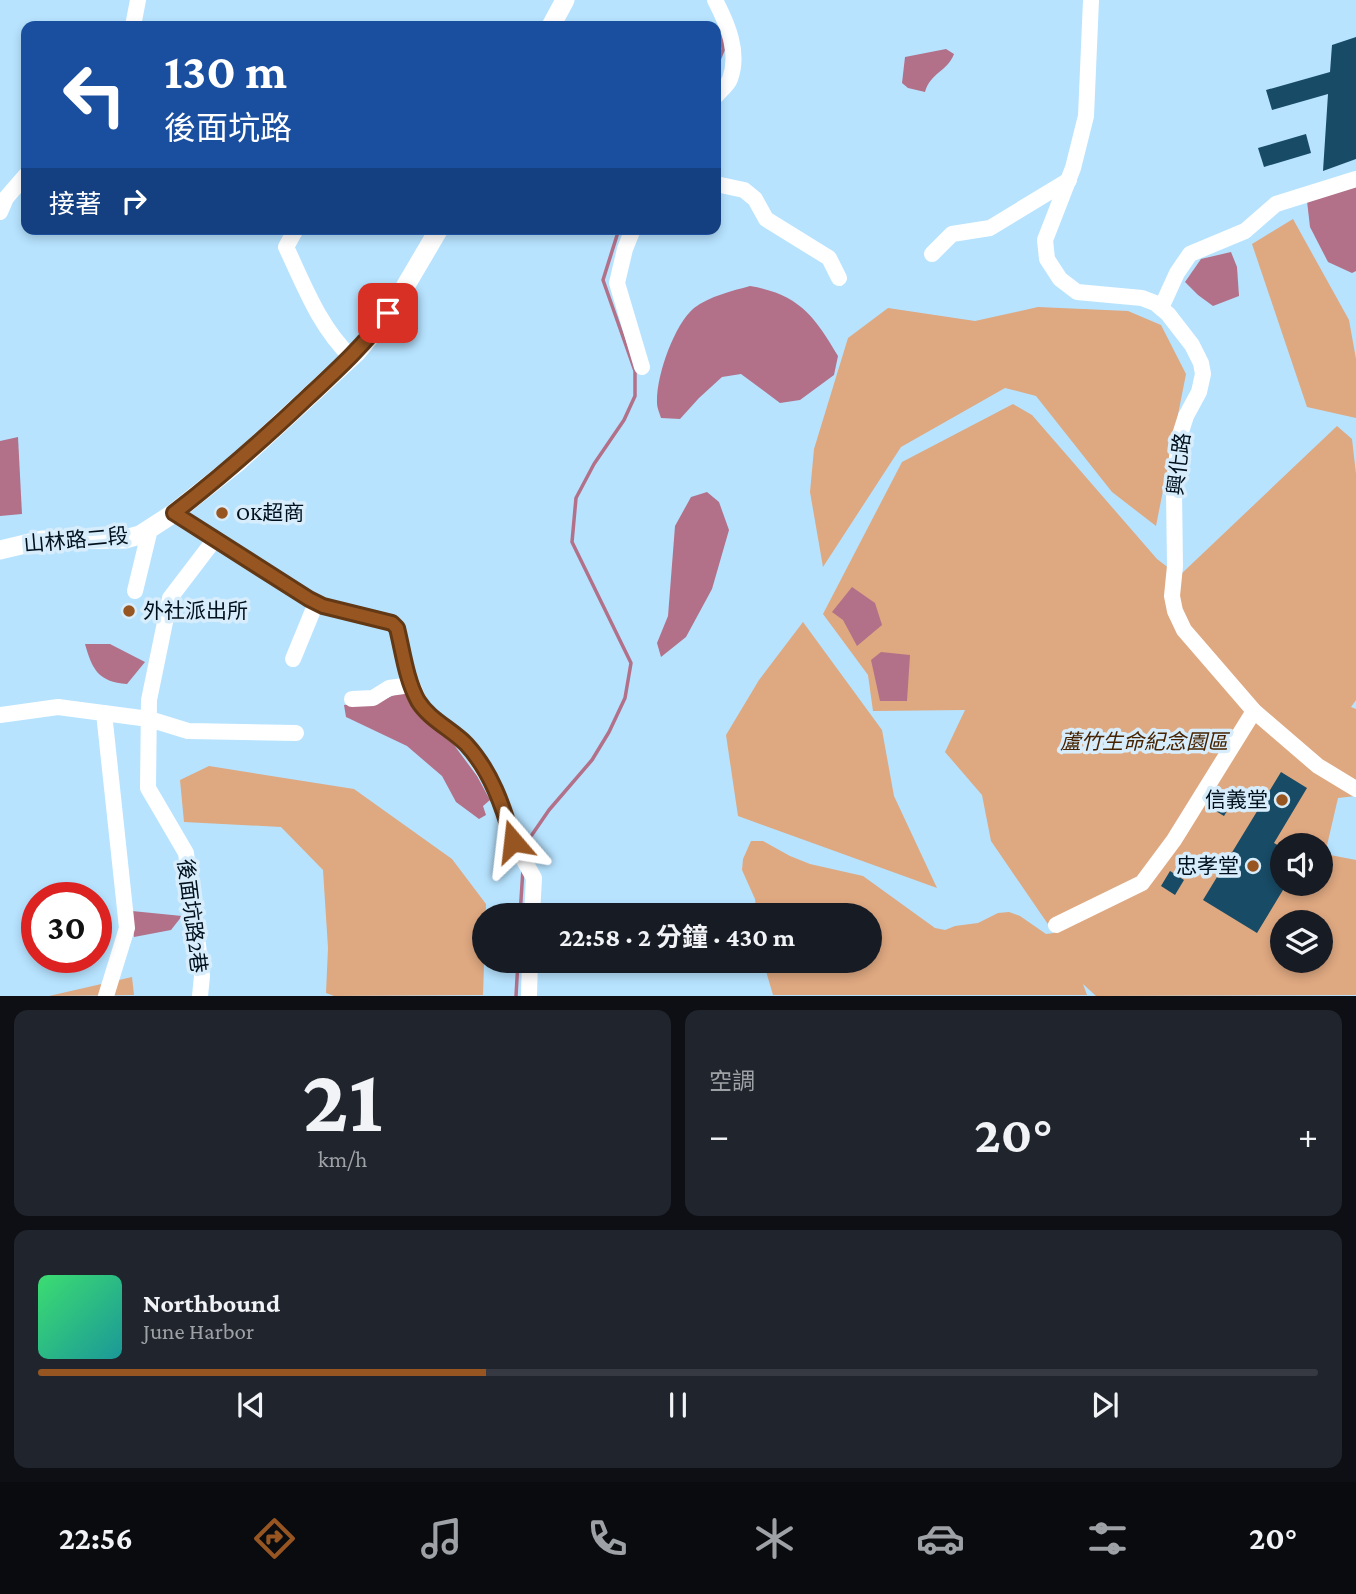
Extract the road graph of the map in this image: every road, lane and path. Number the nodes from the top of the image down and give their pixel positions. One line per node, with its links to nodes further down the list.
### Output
1 (138, 0): 5 (street)
2 (565, 0): 6 (main road)
3 (715, 0): 7 (street)
4 (1091, 0): 9 (street, 興化路)
5 (134, 21)
6 (554, 21)
7 (721, 91)
8 (1356, 179): 18 (street)
9 (1069, 180): 16 (street); 18 (street, 興化路)
10 (21, 181): 12 (street)
11 (721, 185): 17 (street)
12 (0, 212)
13 (293, 235): 19 (street)
14 (435, 235): 19 (main road, 山林路二段)
15 (631, 235): 20 (street)
16 (932, 254)
17 (839, 278)
18 (1161, 308): 30 (street, 興化路)
19 (351, 357): 21 (main road, 山林路二段)
20 (642, 367)
21 (174, 513): 22 (main road, 山林路二段); 23 (street)
22 (150, 529): 24 (main road, 山林路二段); 25 (street)
23 (215, 539): 26 (street); 33 (street, 後面坑路2巷)
24 (0, 550)
25 (135, 591)
26 (316, 603): 27 (street); 28 (street)
27 (293, 659)
28 (411, 685): 29 (street); 36 (street)
29 (352, 699)
30 (1254, 711): 35 (street, 興化路); 37 (street)
31 (104, 713): 32 (street); 33 (street); 39 (street)
32 (0, 715)
33 (149, 719): 34 (street); 40 (street, 後面坑路2巷)
34 (296, 733)
35 (1356, 789)
36 (533, 903)
37 (1056, 925)
38 (530, 973): 41 (street)
39 (106, 996)
40 (200, 996)
41 (529, 996)

